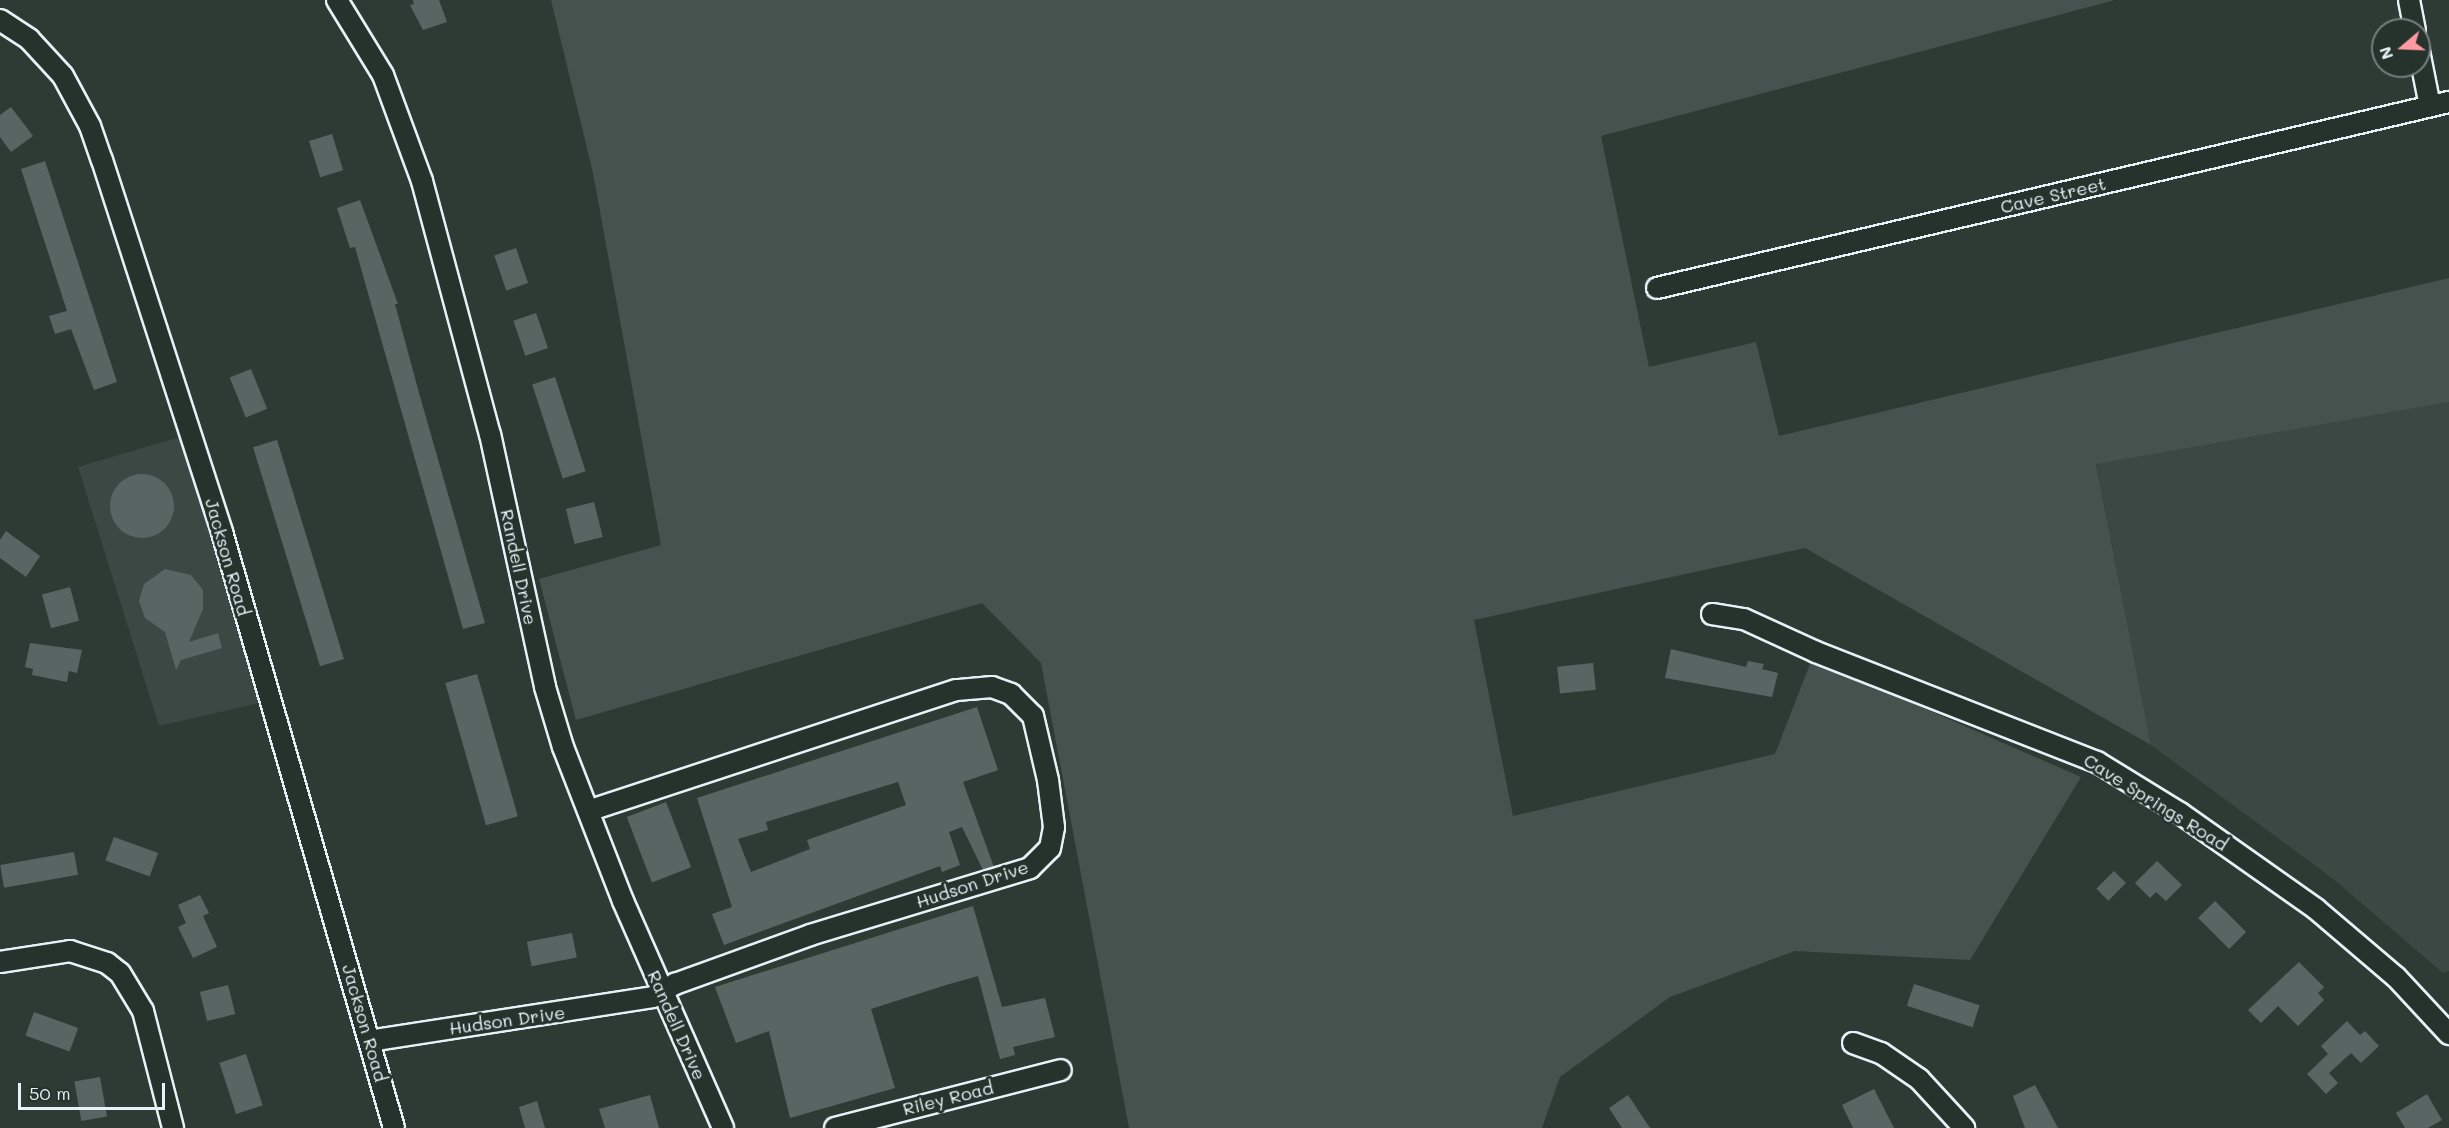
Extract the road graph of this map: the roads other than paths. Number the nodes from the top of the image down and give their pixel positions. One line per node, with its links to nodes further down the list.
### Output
1 (337, 0): 9 (street, Randell Drive)
2 (2409, 0): 3 (street)
3 (2413, 18)
4 (0, 20): 13 (street, Jackson Road)
5 (2429, 78): 6 (street)
6 (2439, 104): 7 (street, Cave Street)
7 (1657, 288)
8 (1712, 614): 12 (street, Cave Springs Road)
9 (589, 811): 11 (street, Randell Drive); 11 (street, Hudson Drive)
10 (0, 962): 16 (street)
11 (662, 992): 13 (street, Hudson Drive); 18 (street, Randell Drive)
12 (2449, 1034)
13 (369, 1041): 17 (street, Jackson Road)
14 (1853, 1043): 20 (street)
15 (1061, 1070): 19 (street, Riley Road)
16 (173, 1128)
17 (394, 1128)
18 (723, 1128)
19 (835, 1128)
20 (1964, 1128)

